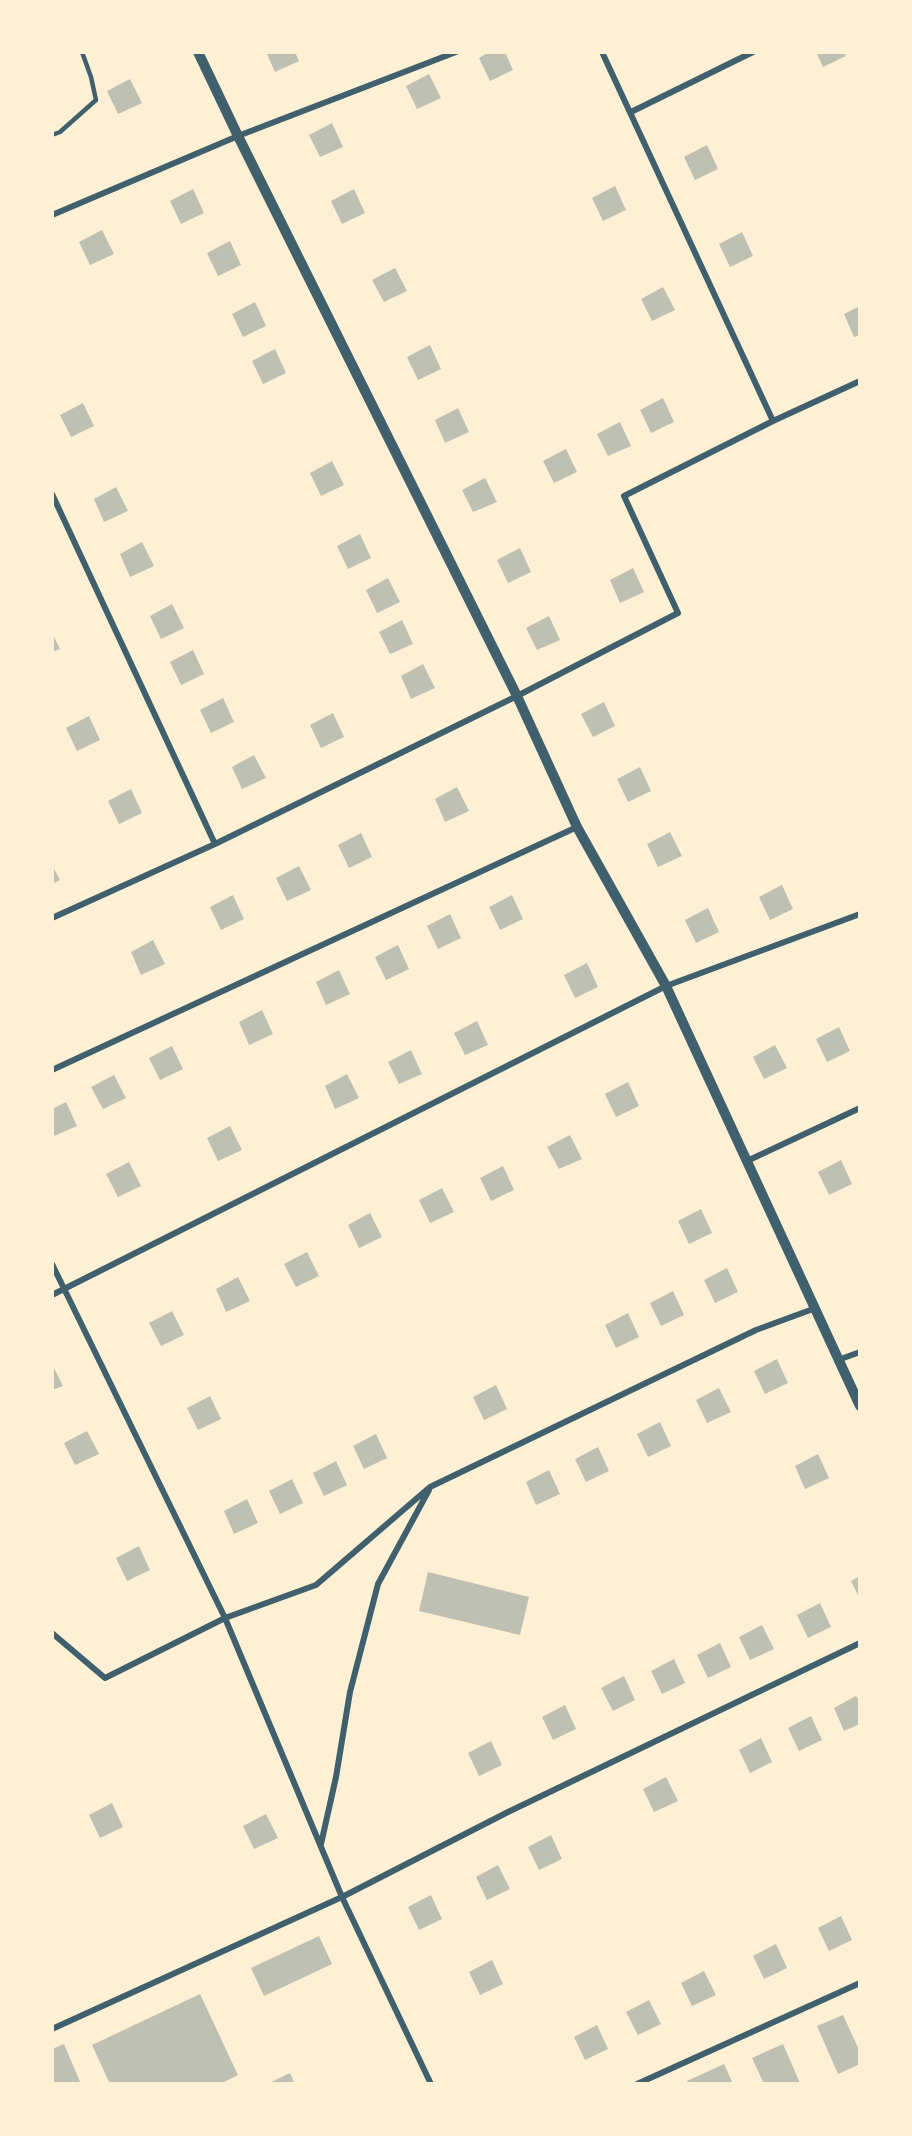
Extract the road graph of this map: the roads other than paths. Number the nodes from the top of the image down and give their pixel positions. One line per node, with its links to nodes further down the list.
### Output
1 (82, 52): 7 (lane)
2 (198, 52): 8 (street)
3 (456, 52): 8 (street)
4 (602, 52): 6 (street)
5 (753, 52): 6 (street)
6 (631, 112): 11 (street)
7 (52, 135)
8 (238, 136): 9 (street); 13 (street)
9 (52, 215)
10 (860, 381): 11 (street)
11 (773, 421): 13 (street)
12 (52, 494): 15 (street)
13 (517, 696): 14 (street); 15 (street)
14 (577, 826): 18 (street); 19 (street)
15 (215, 844): 17 (street)
16 (860, 914): 18 (street)
17 (52, 918)
18 (666, 986): 21 (street); 23 (street)
19 (52, 1070)
20 (860, 1108): 21 (street)
21 (747, 1161): 25 (street)
22 (52, 1264): 23 (street)
23 (65, 1288): 24 (street); 30 (street)
24 (52, 1294)
25 (813, 1309): 27 (street); 29 (street)
26 (860, 1352): 27 (street)
27 (838, 1360): 28 (street)
28 (860, 1406)
29 (430, 1487): 30 (street); 33 (street)
30 (225, 1618): 31 (street); 33 (street)
31 (52, 1633)
32 (860, 1643): 34 (street)
33 (321, 1845): 34 (street)
34 (342, 1897): 36 (street); 37 (street)
35 (860, 1983): 38 (street)
36 (52, 2029)
37 (431, 2084)
38 (637, 2084)

